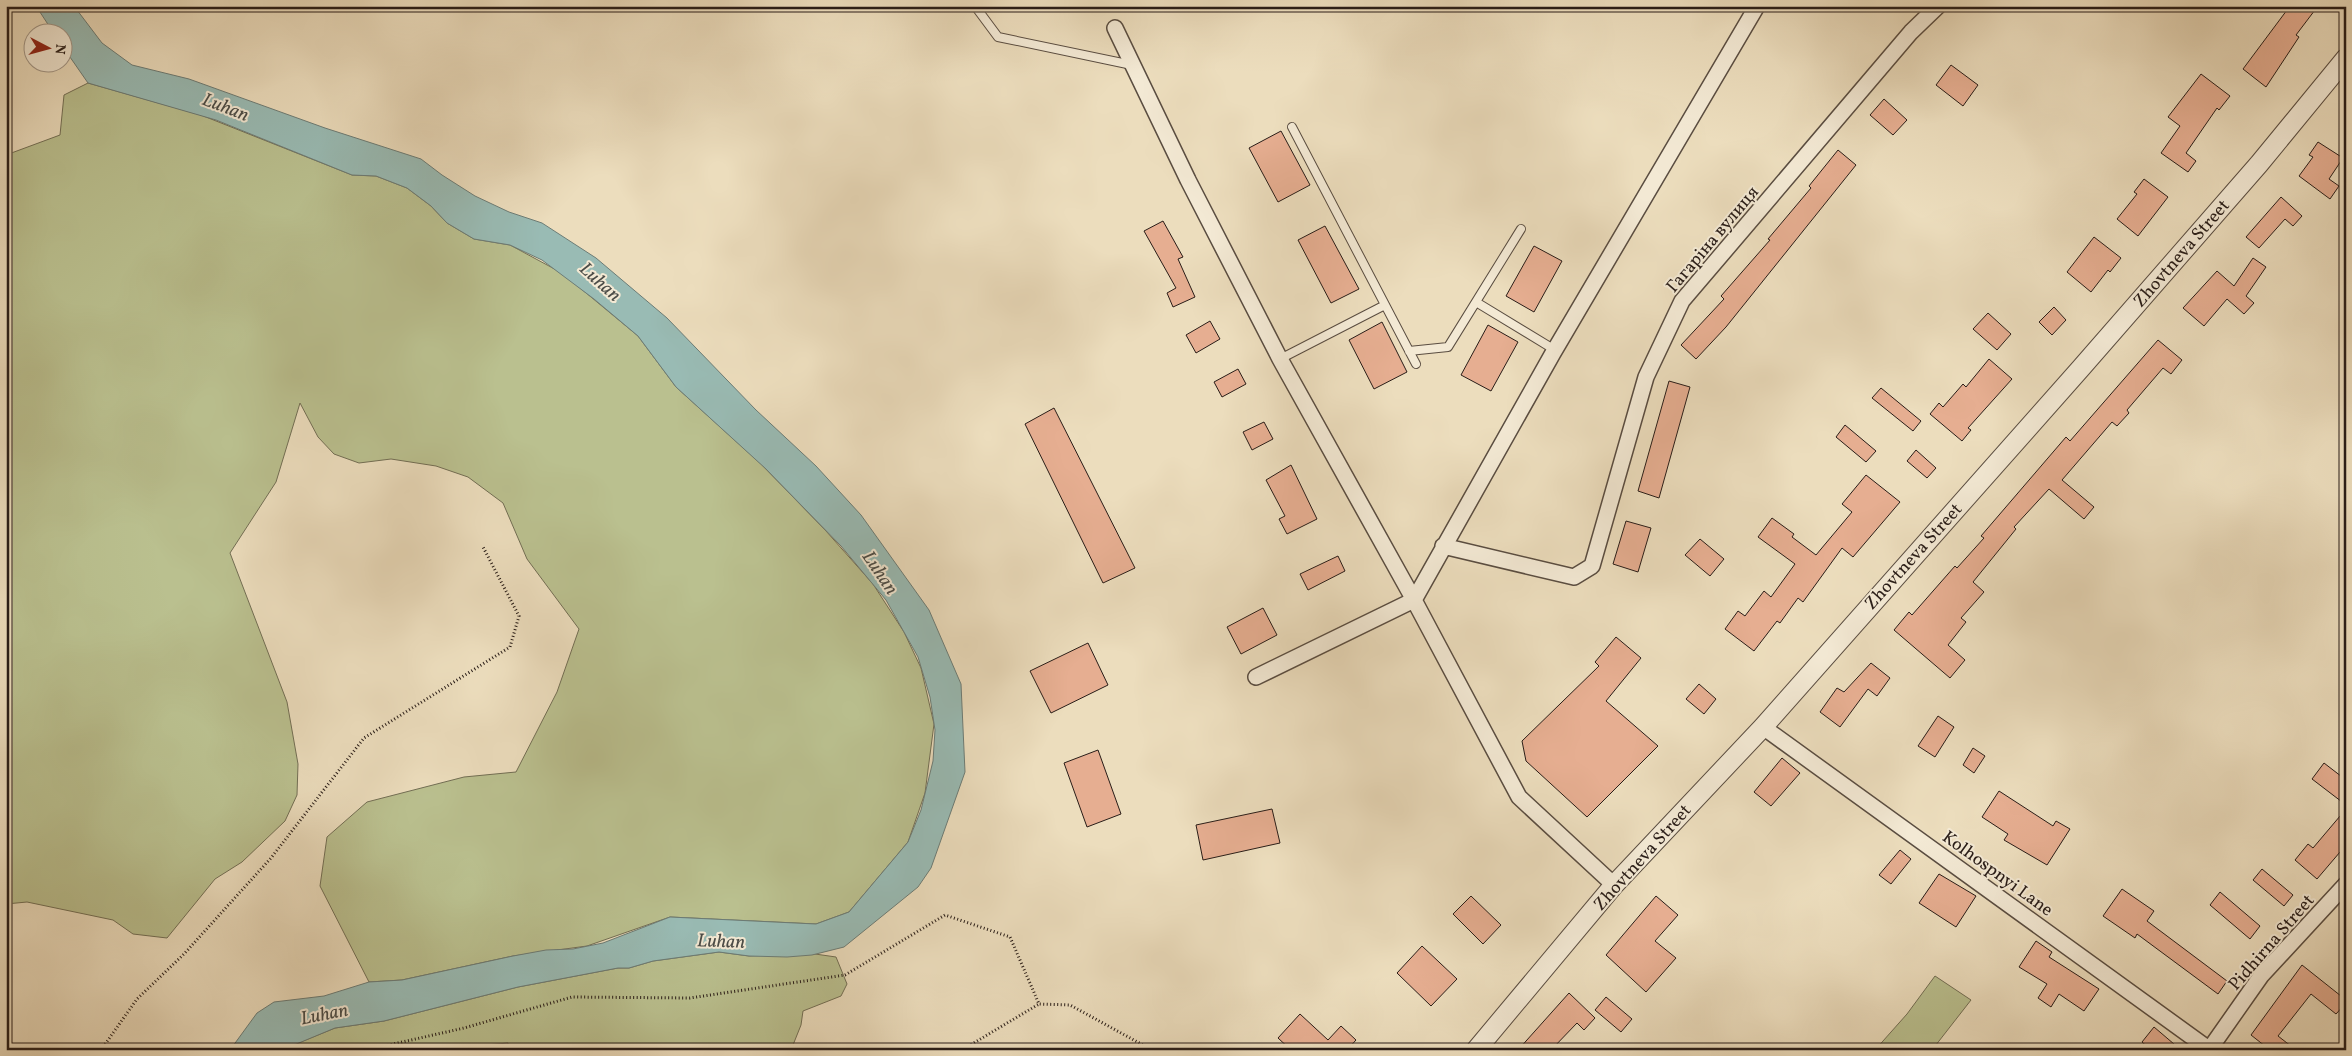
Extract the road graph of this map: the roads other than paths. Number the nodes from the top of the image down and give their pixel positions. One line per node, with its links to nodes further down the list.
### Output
1 (975, 6): 6 (lane)
2 (1757, 6): 11 (street)
3 (1938, 6): 15 (street, Гагаріна вулиця)
4 (1115, 28): 6 (street)
5 (2346, 58): 18 (street, Zhovtneva Street)
6 (1133, 65): 13 (street)
7 (1292, 127): 10 (lane)
8 (1521, 229): 9 (lane)
9 (1476, 302): 11 (lane); 12 (lane)
10 (1385, 305): 12 (lane); 13 (lane)
11 (1555, 350): 15 (street)
12 (1409, 351): 14 (lane)
13 (1280, 359): 16 (street)
14 (1416, 364)
15 (1443, 546): 16 (street)
16 (1414, 600): 17 (street); 20 (street)
17 (1256, 677)
18 (1763, 727): 20 (street, Zhovtneva Street); 22 (street, Kolhospnyi Lane)
19 (2346, 884): 22 (street, Pidhirna Street)
20 (1614, 885): 21 (street, Zhovtneva Street)
21 (1476, 1050)
22 (2209, 1050)

